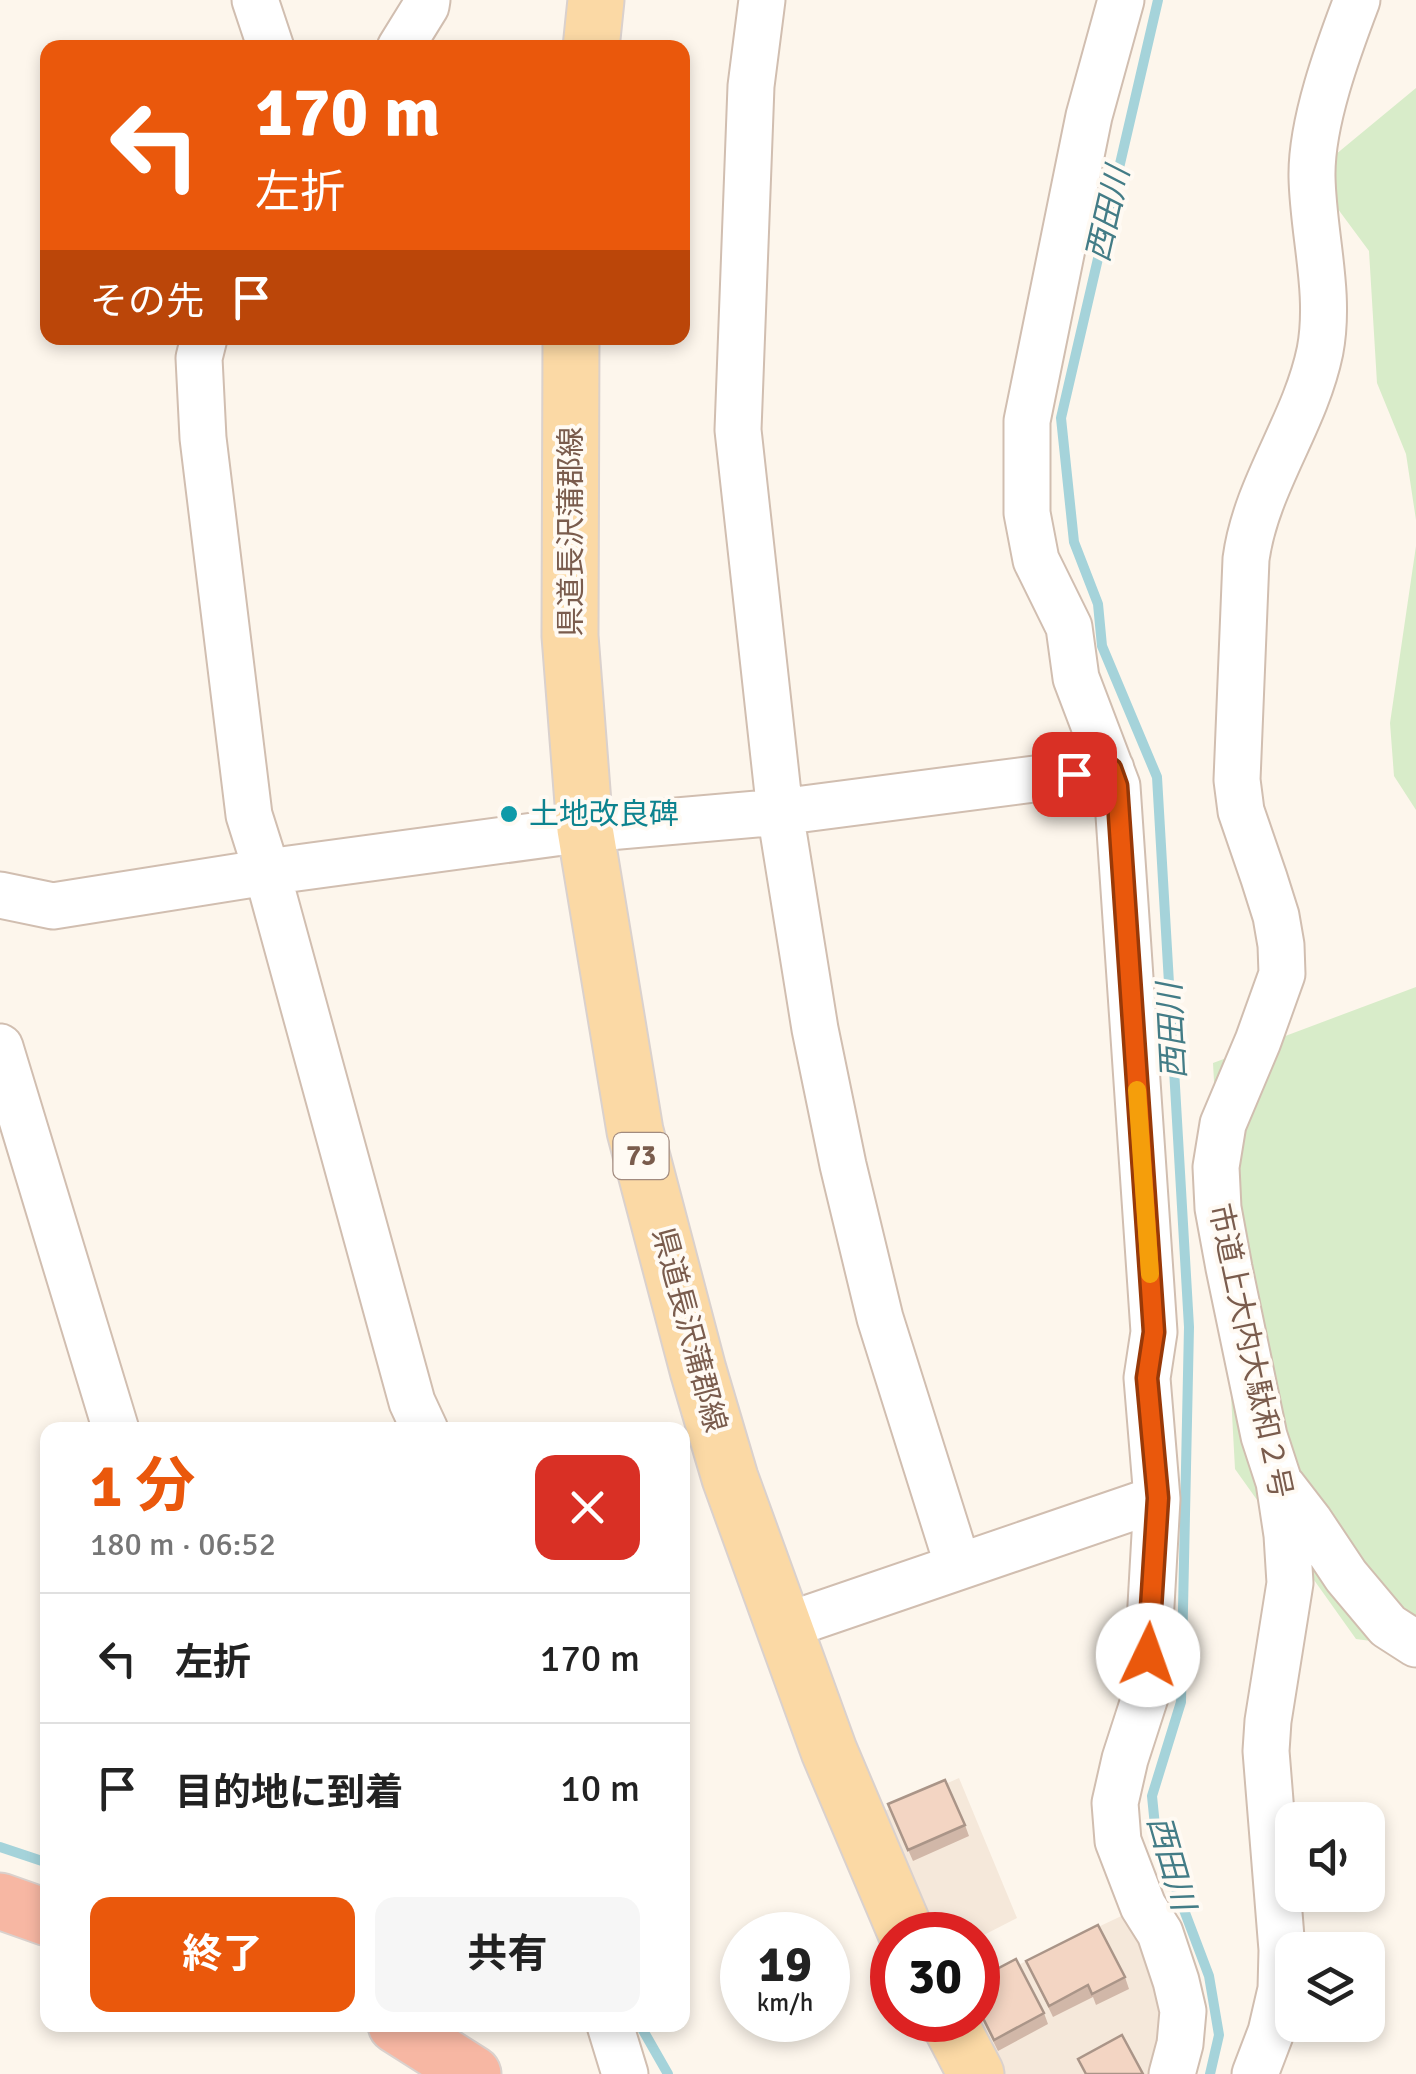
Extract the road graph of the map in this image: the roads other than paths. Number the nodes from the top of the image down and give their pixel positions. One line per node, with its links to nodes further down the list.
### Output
1 (255, 0): 7 (street)
2 (427, 0): 8 (street)
3 (596, 0): 9 (main road)
4 (762, 0): 13 (street)
5 (1121, 0): 12 (street)
6 (1357, 0): 20 (street, 市道上大内大駄和２号)
7 (269, 40)
8 (404, 40)
9 (592, 40)
10 (202, 345): 15 (street)
11 (571, 345): 14 (main road, 県道長沢蒲郡線 / 73)
12 (1111, 769): 13 (street); 21 (street)
13 (780, 812): 14 (street); 22 (street)
14 (585, 830): 15 (street); 23 (main road, 県道長沢蒲郡線 / 73)
15 (267, 872): 16 (street); 19 (street)
16 (0, 894)
17 (0, 1047): 18 (street)
18 (114, 1422)
19 (421, 1422)
20 (1278, 1482): 24 (street); 35 (street, 市道上大内大駄和２号)
21 (1158, 1498): 22 (street); 34 (street)
22 (958, 1566): 23 (street)
23 (783, 1627): 26 (main road, 県道長沢蒲郡線 / 73)
24 (1416, 1644)
25 (0, 1901): 27 (highway)
26 (897, 1912)
27 (40, 1915)
28 (407, 2032): 31 (highway)
29 (612, 2032): 32 (street)
30 (959, 2042): 33 (main road)
31 (474, 2074)
32 (625, 2074)
33 (976, 2074)
34 (1172, 2074)
35 (1255, 2074)

